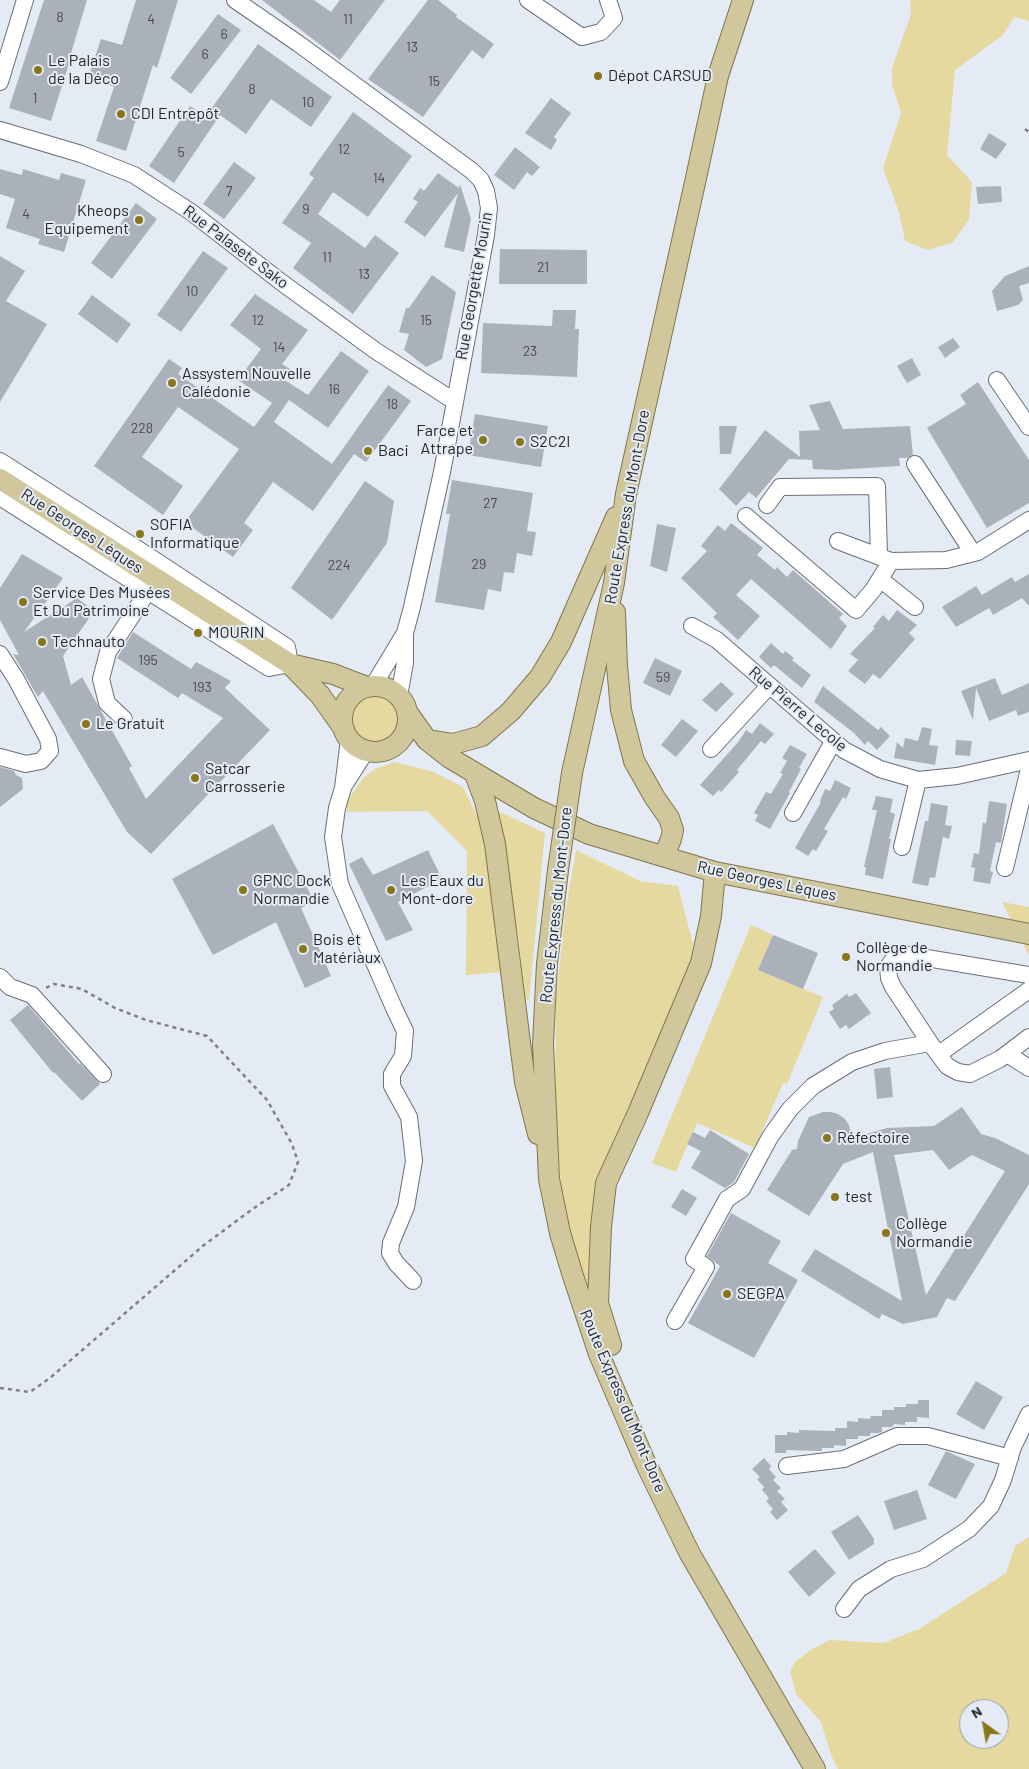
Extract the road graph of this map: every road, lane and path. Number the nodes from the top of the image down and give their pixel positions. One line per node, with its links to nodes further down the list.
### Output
1 (25, 0): 6 (street)
2 (235, 0): 11 (street, Rue Georgette Mourin)
3 (528, 0): 4 (street)
4 (608, 0)
5 (743, 0): 16 (main road, Route Express du Mont-Dore)
6 (0, 82)
7 (1025, 129): 9 (path)
8 (0, 130): 11 (street, Rue Palasete Sako)
9 (1029, 132)
10 (997, 380): 12 (street)
11 (454, 401): 29 (street, Rue Georgette Mourin)
12 (1029, 428)
13 (0, 461): 31 (street)
14 (915, 464): 22 (street)
15 (0, 480): 31 (main road, Rue Georges Lèques)
16 (626, 494): 25 (main road, Route Express du Mont-Dore); 37 (main road)
17 (0, 497): 26 (street)
18 (767, 505): 23 (street)
19 (746, 516): 24 (street)
20 (1029, 520): 22 (street)
21 (838, 541): 23 (street)
22 (973, 553): 23 (street)
23 (885, 559): 24 (street)
24 (880, 579): 27 (street)
25 (614, 583): 51 (main road); 64 (main road, Route Express du Mont-Dore, bridge)
26 (148, 591): 31 (street); 35 (street)
27 (915, 607)
28 (692, 626): 33 (street, Rue Pierre Lecole)
29 (405, 632): 32 (street, Rue Georgette Mourin); 34 (street, Rue Georgette Mourin)
30 (0, 654): 42 (street)
31 (290, 664): 32 (main road, Rue Georges Lèques); 36 (main road, Rue Georges Lèques)
32 (370, 686): 34 (main road); 36 (main road)
33 (770, 686): 38 (street, Rue Pierre Lecole); 40 (street)
34 (403, 704): 37 (main road, Rue Georges Lèques); 39 (main road)
35 (124, 719)
36 (346, 734): 41 (main road); 48 (street)
37 (427, 740): 43 (main road, Rue Georges Lèques)
38 (834, 742): 47 (street, Rue Pierre Lecole); 49 (street)
39 (393, 746): 41 (main road); 43 (main road, Rue Georges Lèques)
40 (711, 749)
41 (366, 751): 48 (street)
42 (0, 757)
43 (450, 758): 46 (main road, Rue Georges Lèques)
44 (1029, 760): 47 (street, Rue Pierre Lecole)
45 (1029, 769): 52 (street)
46 (476, 774): 51 (main road, Rue Georges Lèques); 64 (main road)
47 (918, 780): 50 (street)
48 (343, 788): 65 (street)
49 (793, 813)
50 (902, 848)
51 (664, 856): 53 (main road, Rue Georges Lèques)
52 (1005, 868)
53 (714, 872): 54 (main road, Rue Georges Lèques); 72 (main road)
54 (1025, 932)
55 (1029, 975): 60 (street)
56 (0, 977): 58 (street)
57 (1029, 990): 60 (street)
58 (32, 995): 63 (street); 67 (path)
59 (1029, 1037): 61 (street)
60 (935, 1049): 61 (street); 66 (street)
61 (1007, 1054): 62 (street)
62 (1029, 1068)
63 (103, 1074)
64 (548, 1180): 72 (main road, Route Express du Mont-Dore)
65 (413, 1281)
66 (675, 1321)
67 (0, 1388)
68 (1029, 1414): 69 (street)
69 (1010, 1458): 70 (street); 71 (street)
70 (787, 1466)
71 (844, 1609)
72 (764, 1680): 73 (main road, Route Express du Mont-Dore)
73 (815, 1769)

